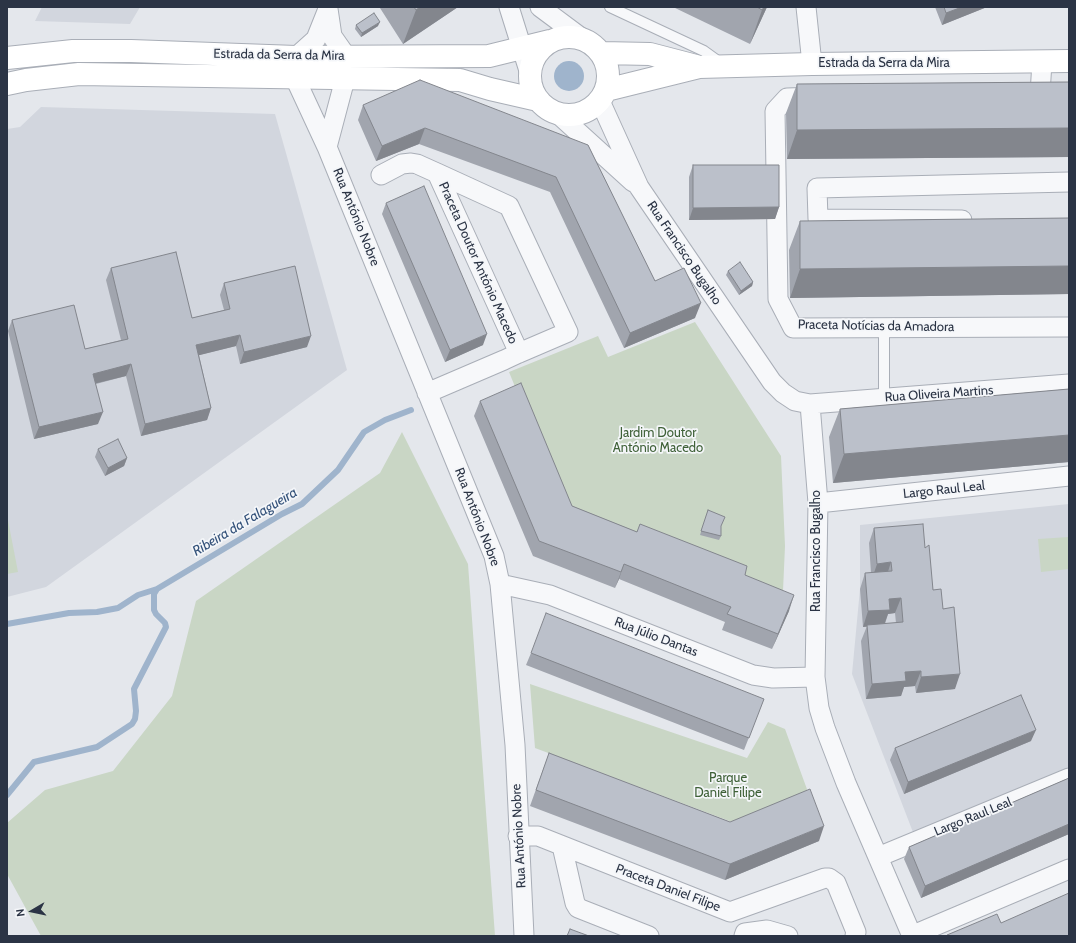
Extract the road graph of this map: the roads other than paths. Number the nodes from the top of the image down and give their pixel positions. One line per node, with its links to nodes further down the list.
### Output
1 (509, 7): 8 (street)
2 (540, 7): 6 (street)
3 (610, 7): 16 (lane)
4 (806, 7): 14 (street)
5 (328, 8): 10 (street); 17 (street)
6 (583, 39): 7 (street); 9 (street)
7 (550, 41): 8 (street, Estrada da Serra da Mira); 18 (street)
8 (522, 48): 10 (street, Estrada da Serra da Mira); 18 (street)
9 (602, 53): 15 (street, Estrada da Serra da Mira); 22 (street)
10 (346, 56): 17 (street, Estrada da Serra da Mira)
11 (7, 58): 17 (street, Estrada da Serra da Mira)
12 (1069, 61): 13 (street, Estrada da Serra da Mira)
13 (1042, 62): 14 (street, Estrada da Serra da Mira); 21 (street)
14 (812, 64): 16 (street, Estrada da Serra da Mira)
15 (699, 66): 16 (street, Estrada da Serra da Mira); 22 (street, Estrada da Serra da Mira)
16 (725, 66)
17 (296, 68): 19 (street, Estrada da Serra da Mira); 20 (street, Estrada da Serra da Mira); 26 (street, Rua António Nobre)
18 (530, 74): 24 (street)
19 (345, 79): 24 (street, Estrada da Serra da Mira); 26 (street)
20 (7, 84)
21 (1040, 94)
22 (603, 95): 25 (street); 30 (street, Rua Francisco Bugalho)
23 (835, 97): 32 (street, Praceta Notícias da Amadora)
24 (538, 100): 25 (street)
25 (557, 114): 30 (street, Rua Francisco Bugalho)
26 (327, 147): 36 (street, Rua António Nobre)
27 (437, 173): 28 (street, Praceta Doutor António Macedo); 34 (street, Praceta Doutor António Macedo); 34 (street, Praceta Doutor António Macedo)
28 (381, 175)
29 (1069, 182): 31 (street)
30 (639, 187): 38 (street, Rua Francisco Bugalho)
31 (983, 220)
32 (884, 327): 33 (street, Praceta Notícias da Amadora); 37 (lane)
33 (1069, 327)
34 (519, 353): 36 (street, Praceta Doutor António Macedo)
35 (1069, 384): 37 (street, Rua Oliveira Martins)
36 (427, 393): 41 (street, Rua António Nobre)
37 (884, 398): 38 (street, Rua Oliveira Martins)
38 (810, 404): 40 (street, Rua Francisco Bugalho)
39 (1069, 476): 40 (street, Largo Raul Leal)
40 (818, 503): 42 (street, Rua Francisco Bugalho)
41 (500, 584): 42 (street, Rua Júlio Dantas); 44 (street, Rua António Nobre)
42 (814, 677): 46 (street, Rua Francisco Bugalho)
43 (1069, 778): 46 (street, Largo Raul Leal)
44 (518, 836): 45 (street, Praceta Daniel Filipe); 52 (street, Rua António Nobre)
45 (562, 846): 47 (street, Praceta Daniel Filipe); 49 (street)
46 (878, 857): 56 (street, Rua Francisco Bugalho)
47 (606, 864): 49 (street, Praceta Daniel Filipe); 50 (street, Praceta Daniel Filipe)
48 (1069, 869): 56 (street)
49 (569, 878): 53 (street)
50 (730, 912): 51 (street, Praceta Daniel Filipe); 55 (street, Praceta Daniel Filipe)
51 (744, 935): 54 (street, Praceta Daniel Filipe)
52 (524, 936)
53 (649, 936)
54 (788, 936)
55 (855, 936)
56 (911, 936)

